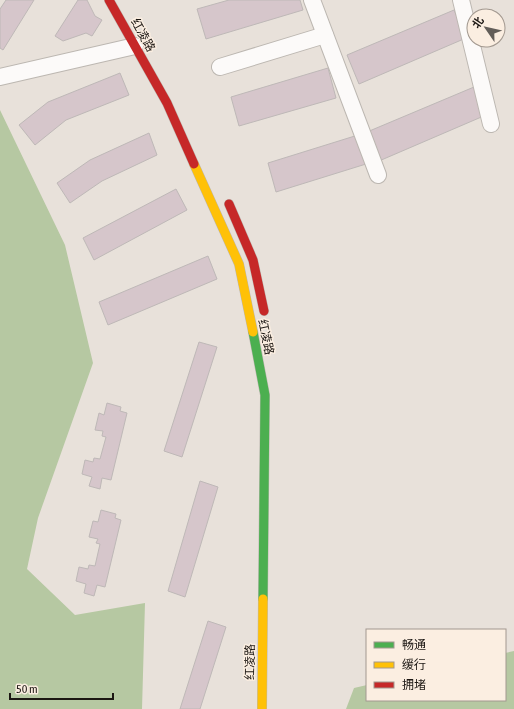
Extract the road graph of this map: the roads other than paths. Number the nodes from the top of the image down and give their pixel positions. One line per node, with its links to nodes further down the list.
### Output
1 (109, 0): 5 (main road, 红凌路)
2 (312, 0): 4 (street)
3 (462, 0): 8 (street)
4 (325, 35): 6 (street); 9 (street)
5 (135, 46): 7 (street); 12 (main road, 红凌路)
6 (220, 68)
7 (0, 77)
8 (491, 124)
9 (378, 175)
10 (225, 196): 11 (main road, 红凌路)
11 (265, 319)
12 (262, 709)

